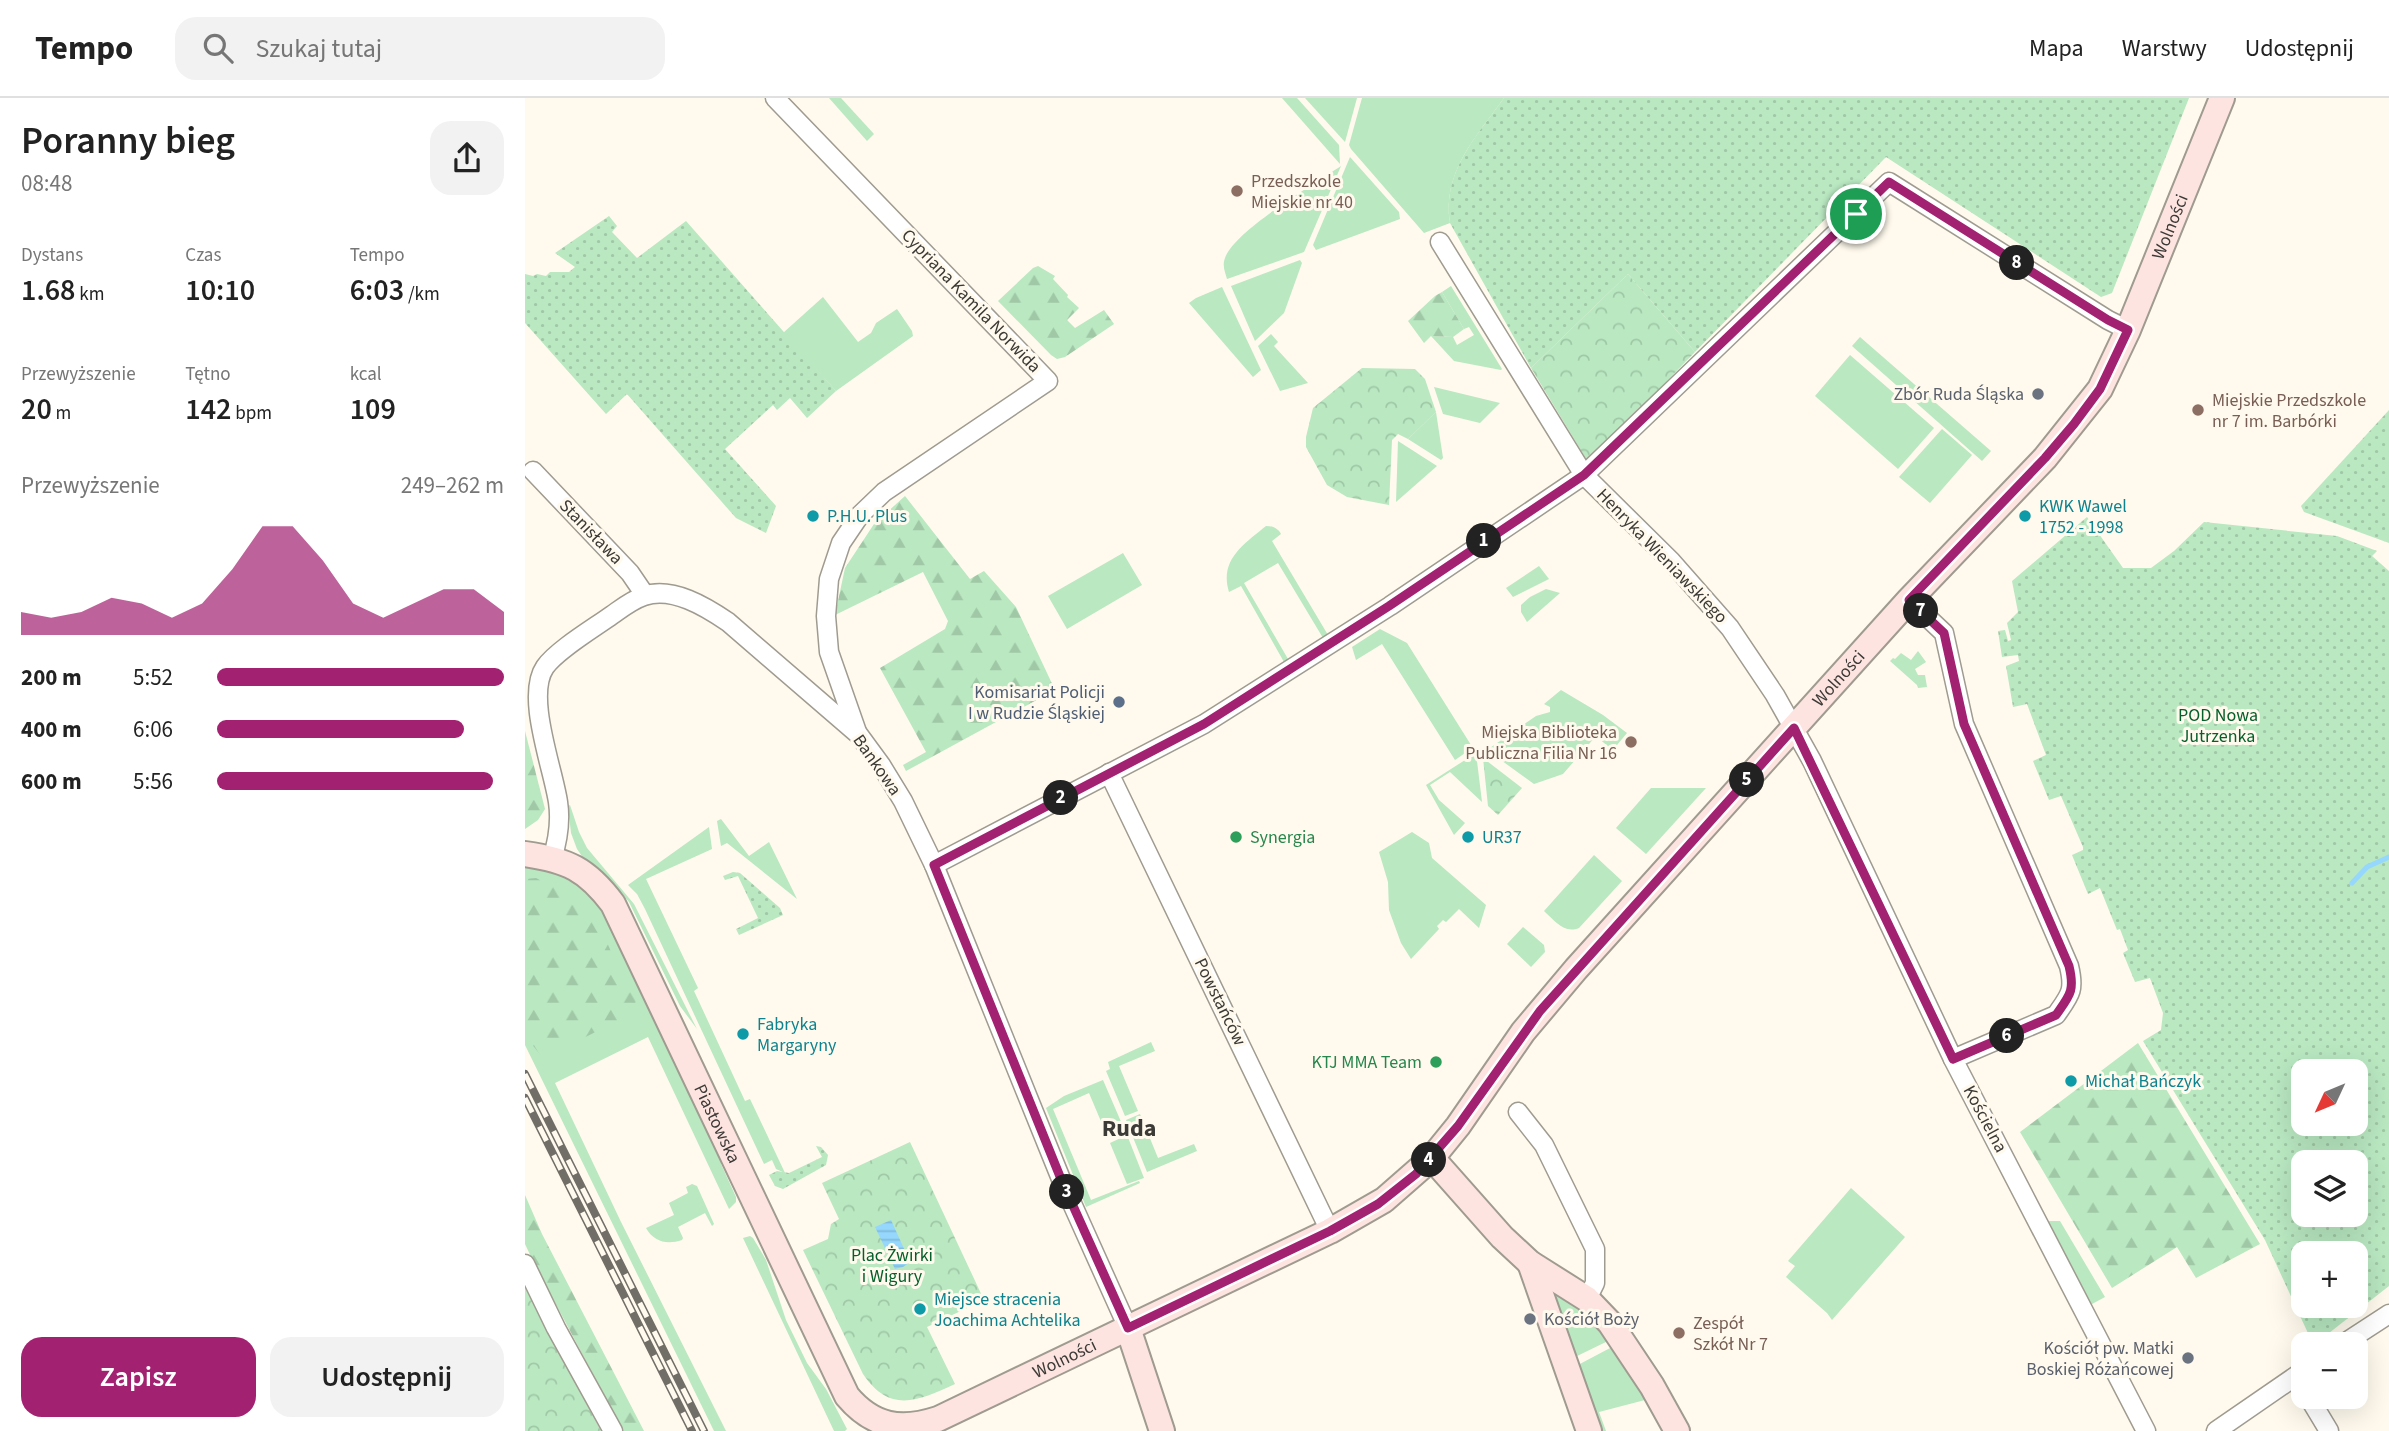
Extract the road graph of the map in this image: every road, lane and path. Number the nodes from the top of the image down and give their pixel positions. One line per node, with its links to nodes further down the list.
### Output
1 (775, 98): 10 (street, Cypriana Kamila Norwida)
2 (2222, 98): 4 (street, Wolności)
3 (1440, 242): 6 (street, Henryka Wieniawskiego)
4 (2128, 330): 6 (street); 8 (street, Wolności)
5 (533, 471): 7 (street, Stanisława)
6 (1584, 475): 9 (street, Henryka Wieniawskiego); 11 (street)
7 (646, 595): 10 (street, Bankowa); 13 (street)
8 (1909, 600): 9 (street, Wolności); 15 (street)
9 (1794, 728): 15 (street, Kościelna); 17 (street, Wolności)
10 (859, 735): 14 (street, Bankowa)
11 (1109, 773): 14 (street); 18 (street, Powstańców)
12 (525, 854): 13 (street, Piastowska)
13 (552, 859): 27 (street, Piastowska)
14 (934, 865): 23 (street, Bankowa)
15 (1953, 1059): 32 (street, Kościelna)
16 (1518, 1112): 21 (street)
17 (1432, 1158): 18 (street, Wolności); 19 (street)
18 (1330, 1231): 23 (street, Wolności)
19 (1530, 1263): 21 (street); 30 (street)
20 (525, 1264): 28 (street)
21 (1587, 1299): 31 (street)
22 (2389, 1314): 24 (street)
23 (1128, 1328): 27 (street, Wolności); 29 (street)
24 (2361, 1332)
25 (2291, 1385): 33 (street)
26 (2316, 1409): 34 (street)
27 (883, 1428)
28 (613, 1431)
29 (1162, 1431)
30 (1589, 1431)
31 (1677, 1431)
32 (2146, 1431)
33 (2216, 1431)
34 (2329, 1431)

